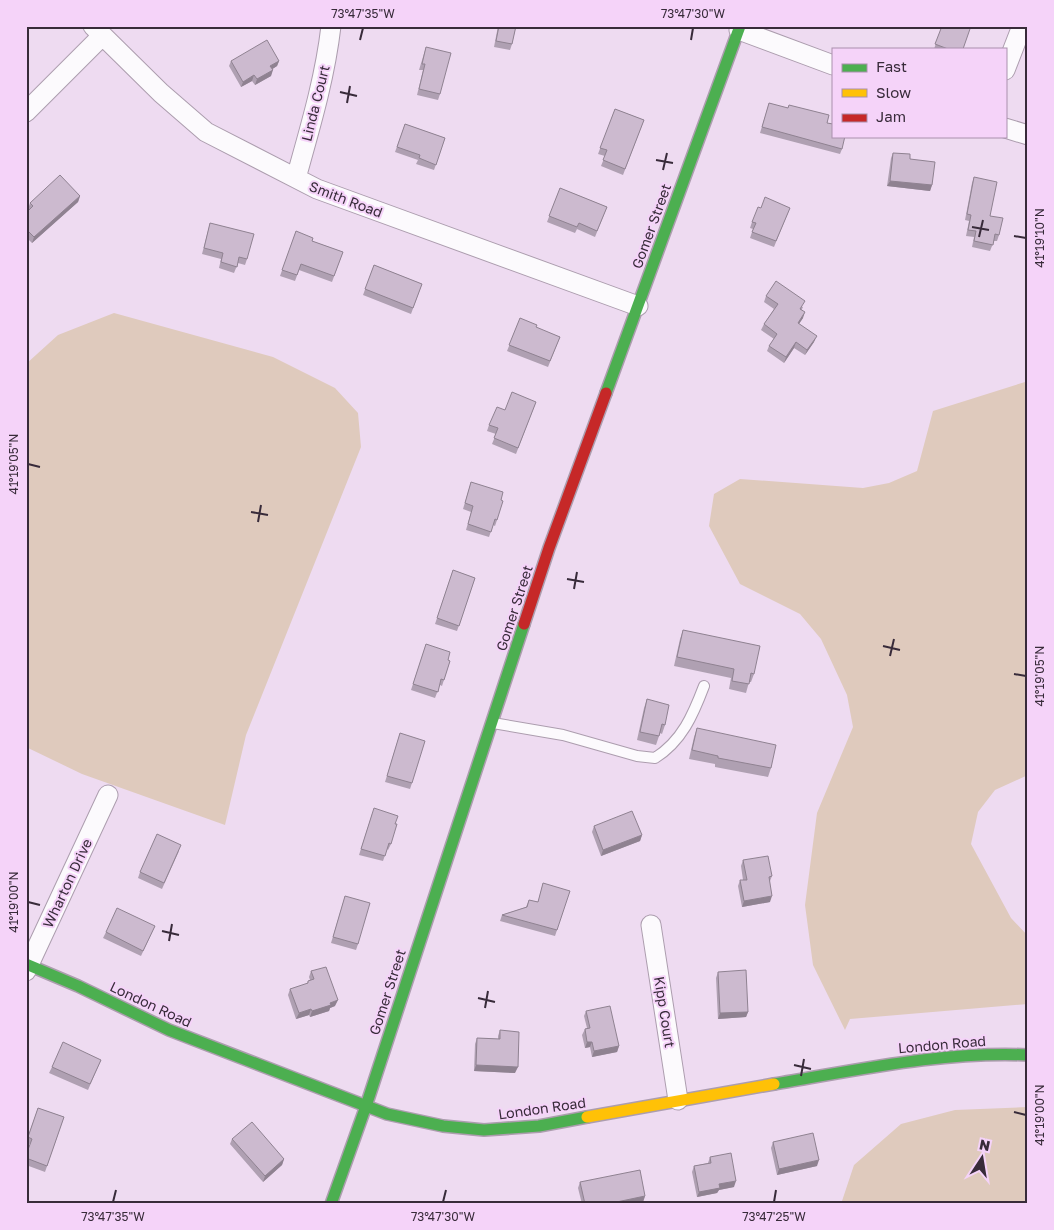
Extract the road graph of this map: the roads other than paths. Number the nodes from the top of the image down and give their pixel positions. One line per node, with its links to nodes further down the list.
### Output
1 (331, 26): 10 (street, Linda Court)
2 (1022, 26): 6 (street)
3 (739, 28): 5 (street); 11 (street, Gomer Street)
4 (98, 31): 7 (street); 10 (street, Smith Road)
5 (832, 65)
6 (1006, 67)
7 (26, 112)
8 (1006, 128): 9 (street)
9 (1028, 135)
10 (296, 178): 11 (street, Smith Road)
11 (638, 306): 13 (street, Gomer Street)
12 (704, 686): 13 (lane)
13 (492, 723): 19 (street, Gomer Street)
14 (108, 795): 16 (street, Wharton Drive)
15 (651, 925): 18 (street, Kipp Court)
16 (27, 967): 19 (street, London Road)
17 (1028, 1055): 18 (street, London Road)
18 (678, 1100): 19 (street, London Road)
19 (366, 1106): 20 (street, Gomer Street)
20 (331, 1204)

